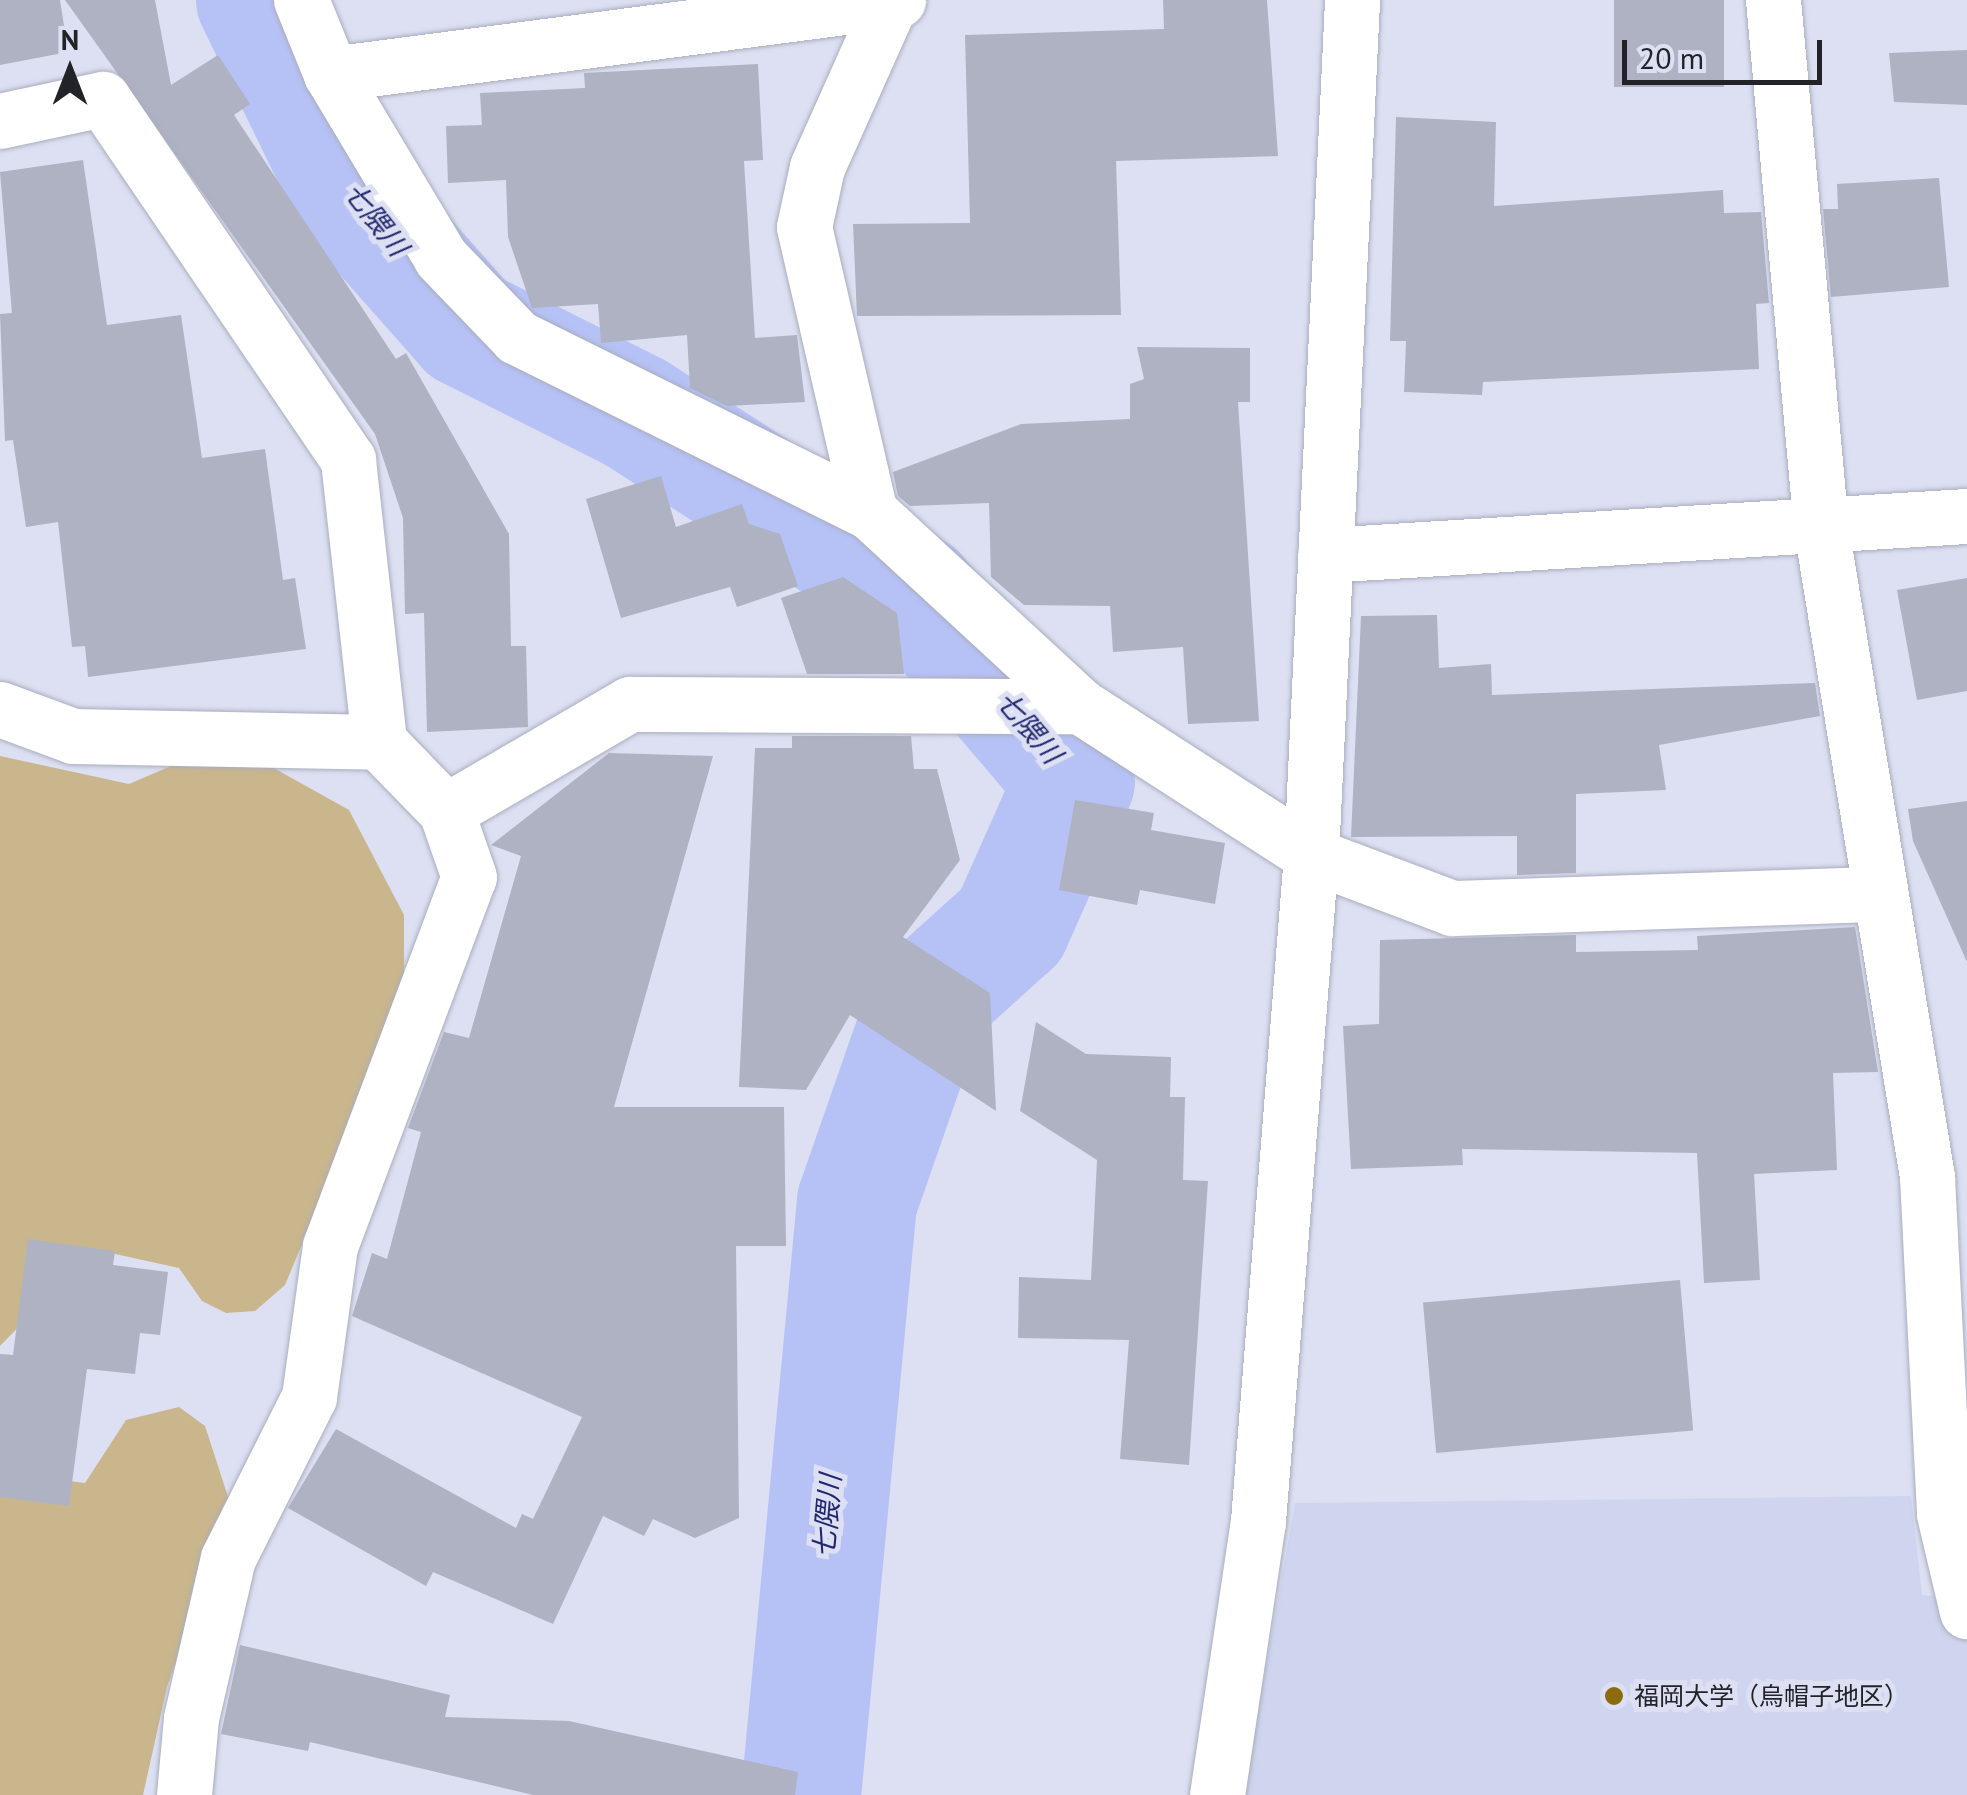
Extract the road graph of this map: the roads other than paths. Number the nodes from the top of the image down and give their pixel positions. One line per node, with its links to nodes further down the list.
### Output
1 (300, 0): 5 (street)
2 (1352, 0): 10 (street)
3 (1773, 0): 9 (street)
4 (893, 3): 5 (street); 7 (street)
5 (331, 74): 7 (street)
6 (0, 121): 13 (street)
7 (870, 512): 11 (street)
8 (1967, 516): 9 (street)
9 (1821, 528): 10 (street); 16 (street)
10 (1326, 554): 15 (street)
11 (1080, 706): 14 (street); 15 (street)
12 (0, 709): 13 (street)
13 (379, 742): 14 (street)
14 (446, 811): 18 (street)
15 (1312, 854): 16 (street); 19 (street)
16 (1876, 894): 17 (street)
17 (1967, 1611)
18 (184, 1795)
19 (1217, 1795)

